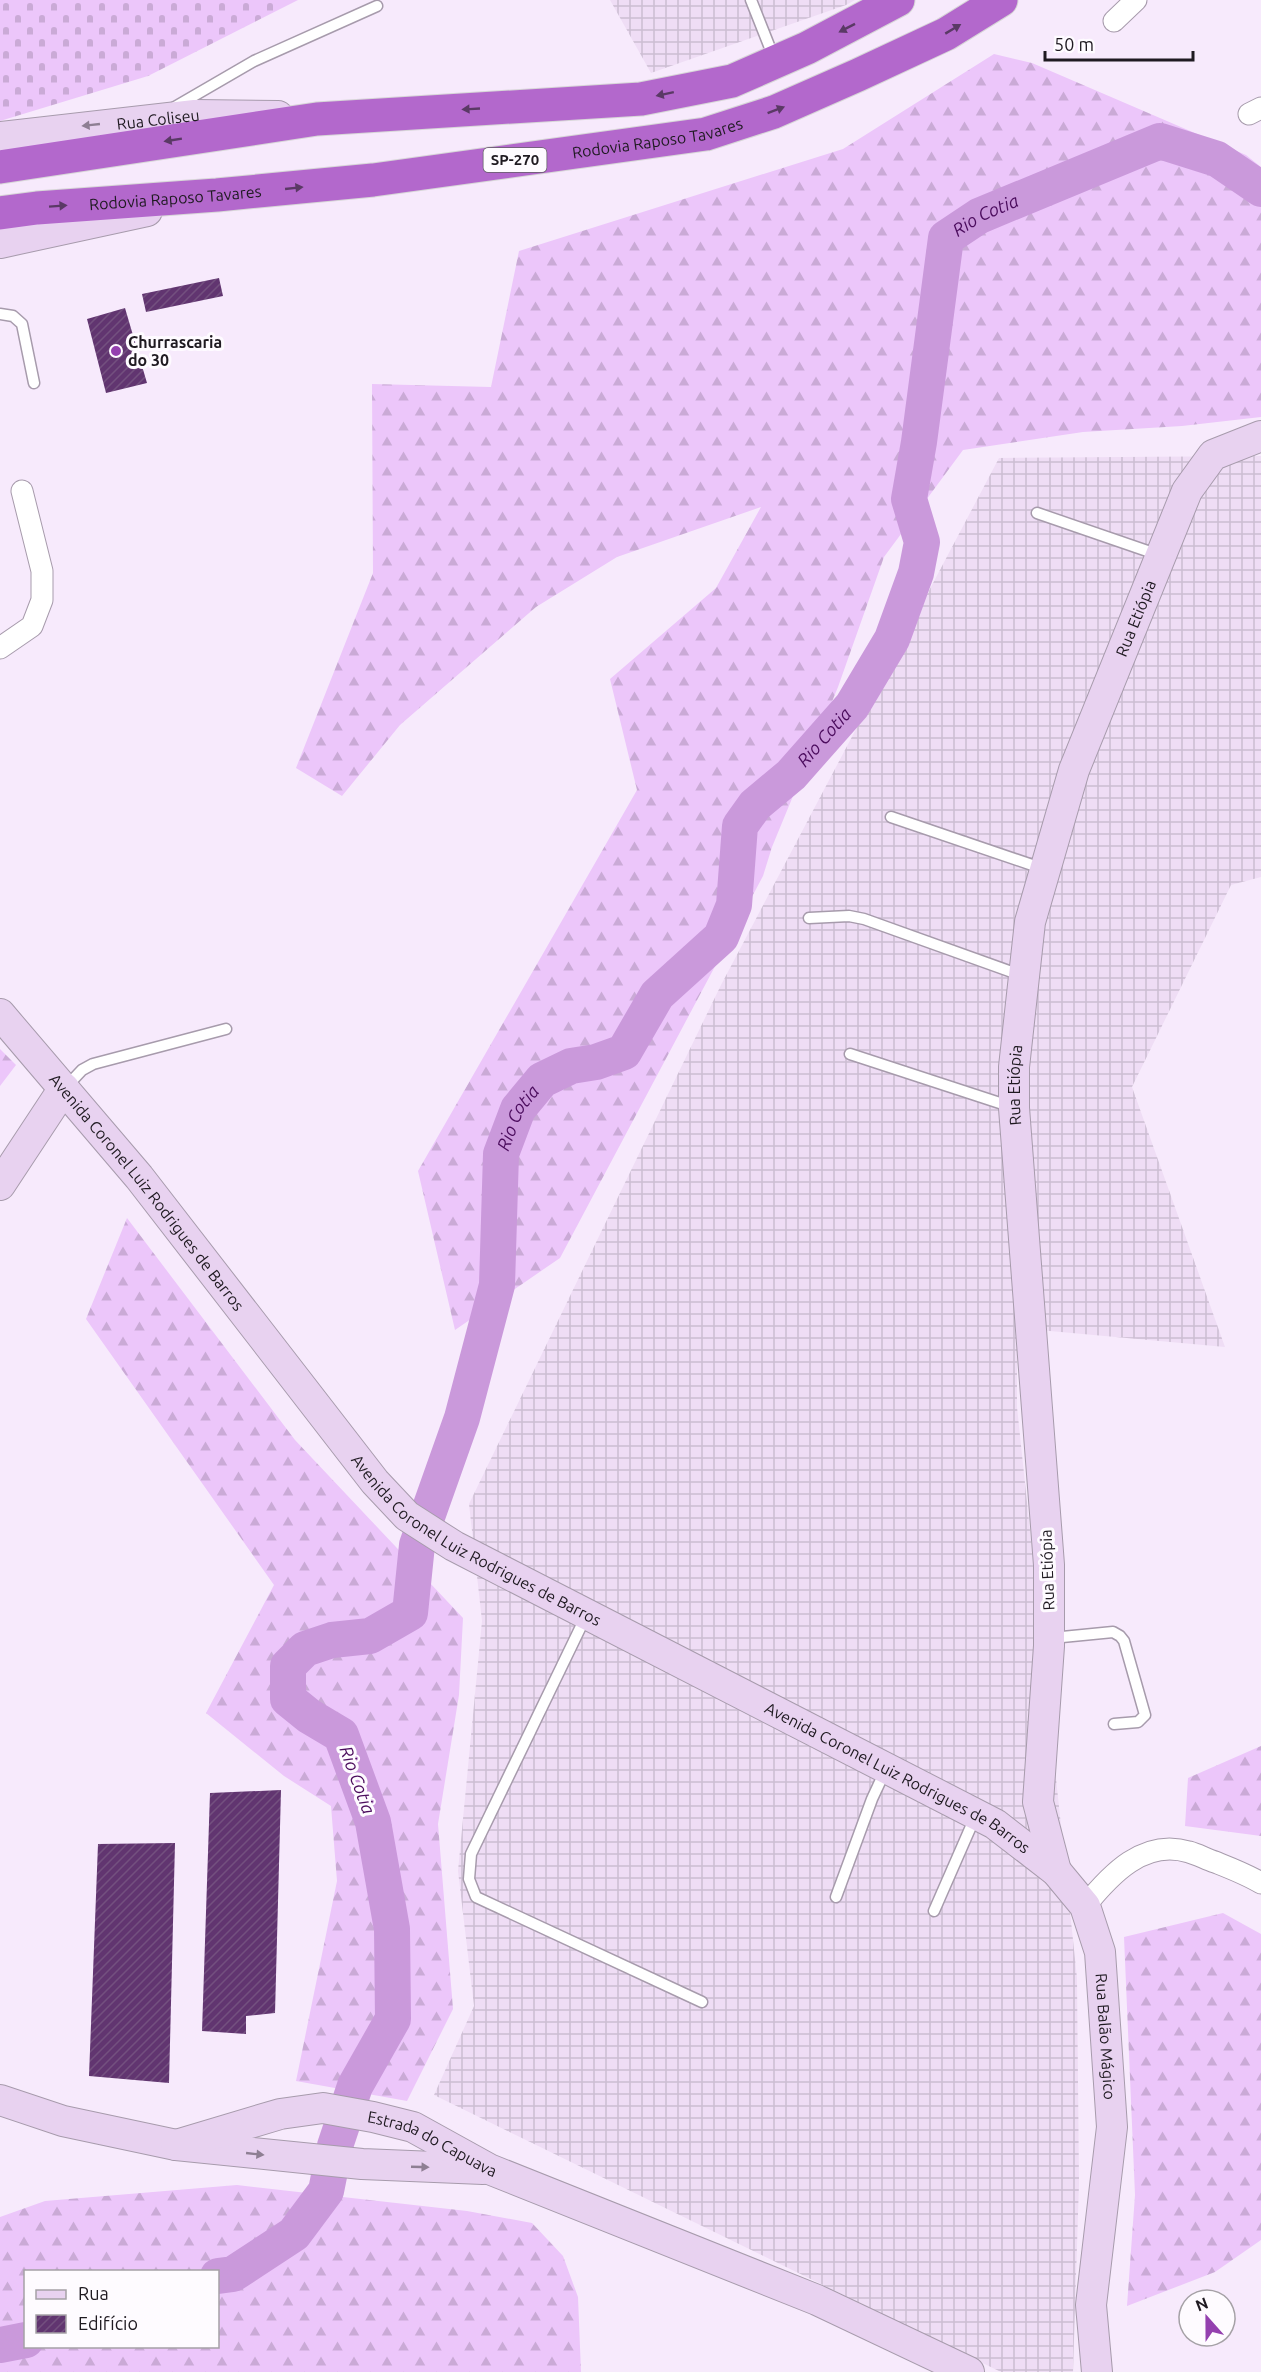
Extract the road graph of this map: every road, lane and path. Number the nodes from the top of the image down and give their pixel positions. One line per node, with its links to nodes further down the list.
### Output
1 (751, 0): 7 (lane)
2 (898, 0): 7 (highway, one-way to 7)
3 (1000, 0): 12 (highway, Rodovia Raposo Tavares / SP-270, one-way to 3)
4 (1136, 0): 6 (street)
5 (377, 6): 9 (lane)
6 (1114, 21)
7 (775, 62): 8 (highway, one-way to 8)
8 (317, 118): 9 (street, Rua Coliseu); 11 (highway, one-way to 11)
9 (155, 119): 10 (street, Rua Coliseu, one-way to 10)
10 (0, 137)
11 (10, 162)
12 (217, 195): 13 (highway, Rodovia Raposo Tavares / SP-270, one-way to 12); 14 (street)
13 (0, 213)
14 (0, 243)
15 (0, 314): 16 (lane)
16 (34, 383)
17 (1261, 436): 20 (street, Rua Etiópia)
18 (22, 491): 21 (street)
19 (1037, 513): 20 (lane)
20 (1161, 556): 23 (street, Rua Etiópia)
21 (0, 648)
22 (891, 818): 23 (lane)
23 (1045, 870): 25 (street, Rua Etiópia)
24 (808, 918): 25 (lane)
25 (1024, 977): 30 (street, Rua Etiópia)
26 (0, 1014): 29 (street, Avenida Coronel Luiz Rodrigues de Barros)
27 (226, 1029): 29 (lane)
28 (850, 1054): 30 (lane)
29 (64, 1088): 31 (street); 32 (street, Avenida Coronel Luiz Rodrigues de Barros)
30 (1014, 1108): 33 (street, Rua Etiópia)
31 (0, 1185)
32 (587, 1614): 35 (street, Avenida Coronel Luiz Rodrigues de Barros); 43 (lane)
33 (1049, 1638): 34 (lane); 36 (street, Rua Etiópia)
34 (1114, 1724)
35 (886, 1768): 37 (street, Avenida Coronel Luiz Rodrigues de Barros); 40 (lane)
36 (1038, 1802): 37 (street); 38 (street, Rua Etiópia)
37 (986, 1819): 38 (street, Avenida Coronel Luiz Rodrigues de Barros); 42 (lane)
38 (1056, 1871): 41 (street, Avenida Coronel Luiz Rodrigues de Barros)
39 (1261, 1883): 41 (street)
40 (836, 1897)
41 (1085, 1906): 48 (street, Rua Balão Mágico)
42 (934, 1911)
43 (702, 2002)
44 (0, 2100): 45 (street, Estrada do Capuava)
45 (176, 2145): 46 (street, Estrada do Capuava, one-way to 46); 46 (street, Estrada do Capuava)
46 (489, 2169): 47 (street)
47 (969, 2372)
48 (1097, 2372)

